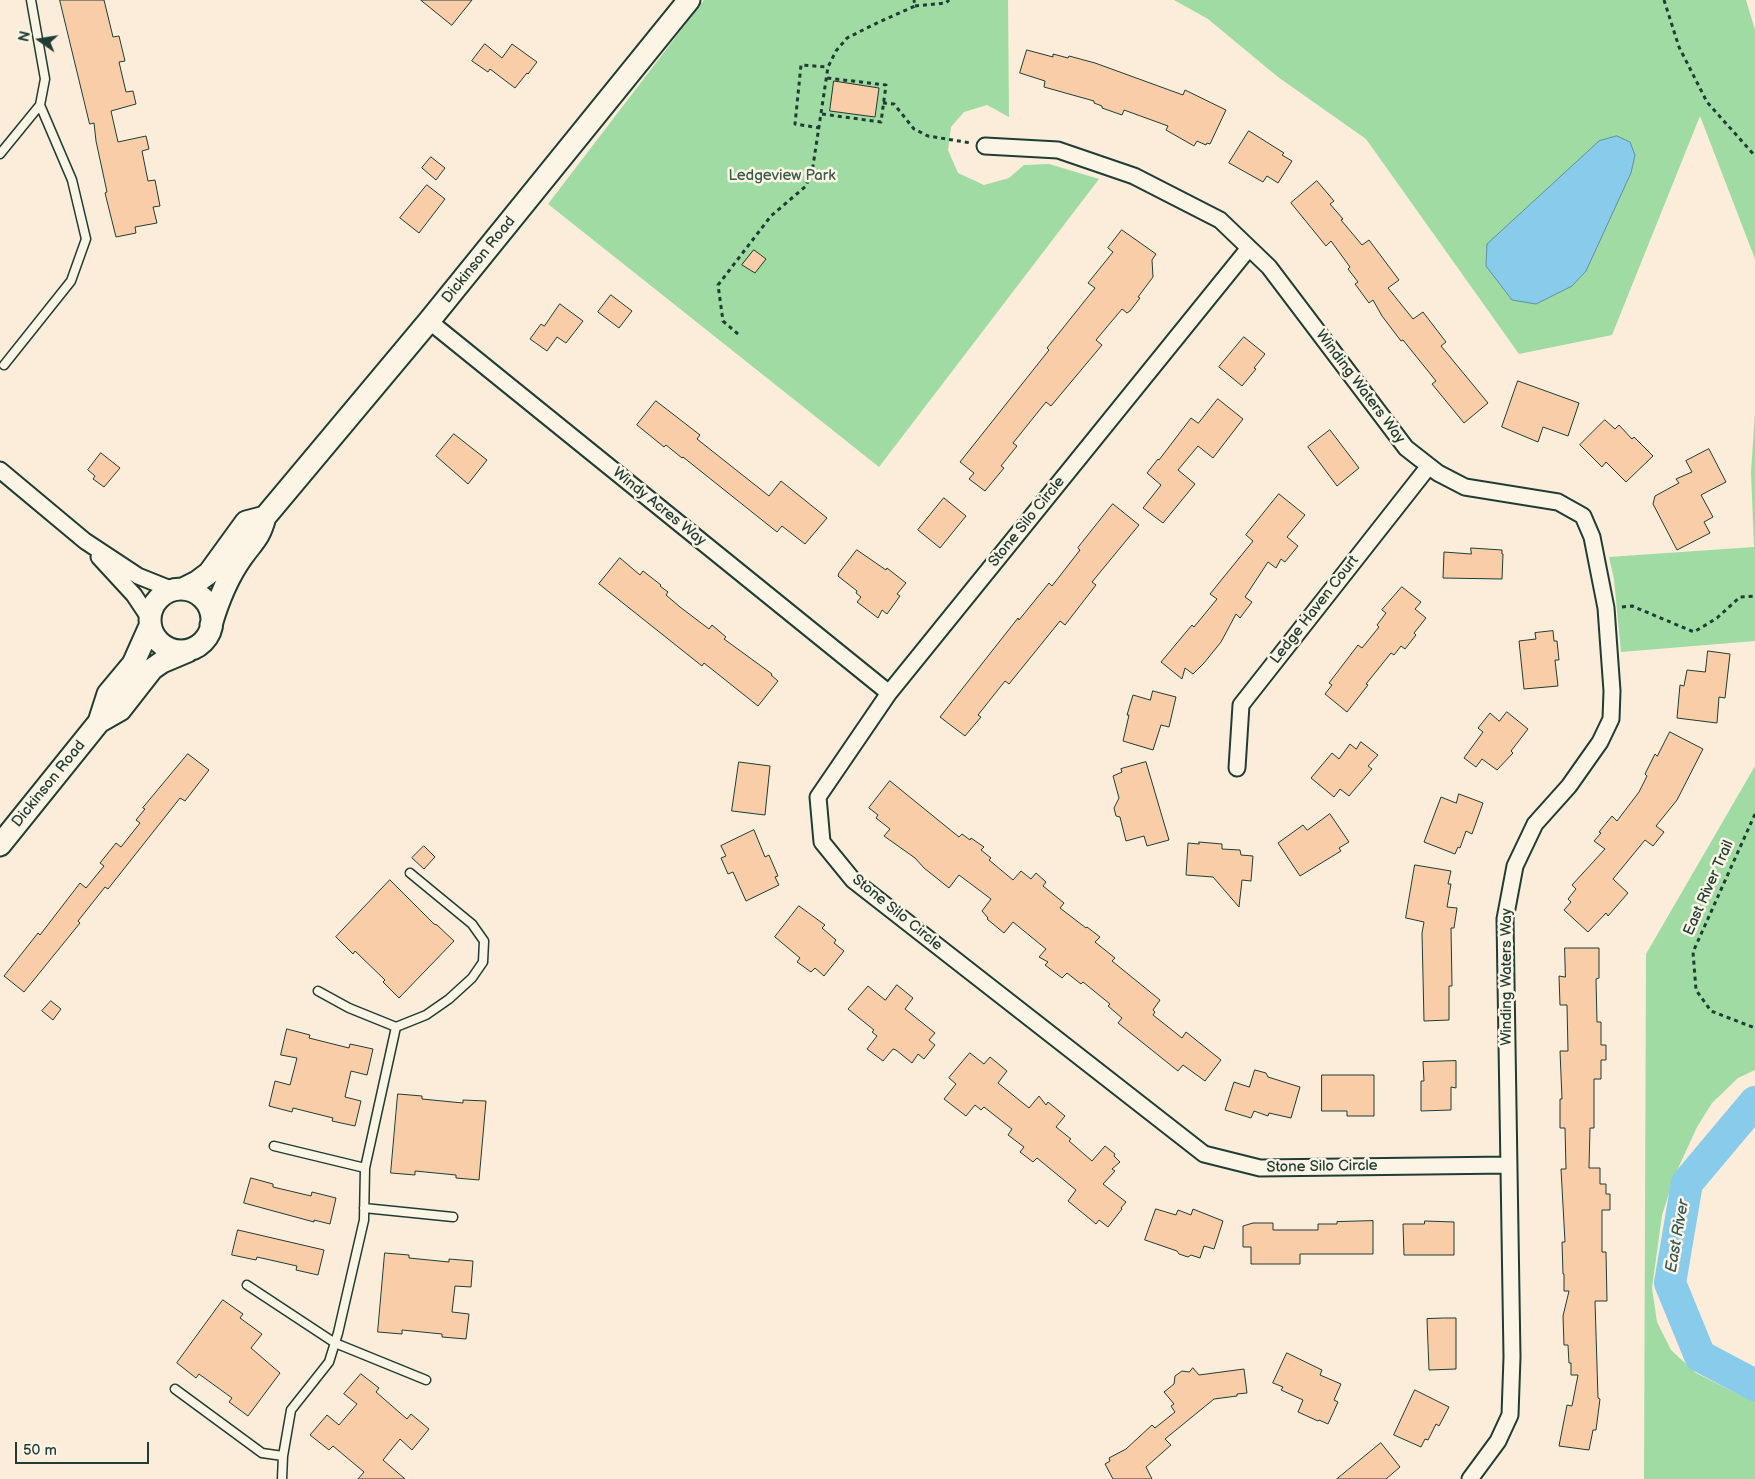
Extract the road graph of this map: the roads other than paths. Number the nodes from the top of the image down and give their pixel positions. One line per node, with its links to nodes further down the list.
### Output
1 (31, 0): 3 (lane)
2 (686, 4): 7 (street, Dickinson Road)
3 (40, 105): 5 (lane); 8 (lane)
4 (985, 146): 6 (street, Winding Waters Way)
5 (0, 154)
6 (1249, 248): 9 (street, Winding Waters Way); 17 (street, Stone Silo Circle)
7 (429, 321): 11 (street, Dickinson Road); 17 (street, Windy Acres Way)
8 (4, 365)
9 (1429, 466): 19 (street, Ledge Haven Court); 25 (street, Winding Waters Way)
10 (0, 470): 12 (street)
11 (265, 517): 13 (street, Dickinson Road); 15 (street, Dickinson Road)
12 (85, 541): 13 (street); 14 (street)
13 (178, 589): 14 (street); 15 (street)
14 (150, 622): 16 (street); 18 (street, Dickinson Road)
15 (212, 625): 16 (street)
16 (192, 649): 18 (street, Dickinson Road)
17 (889, 692): 25 (street, Stone Silo Circle)
18 (98, 722): 20 (street, Dickinson Road)
19 (1237, 768)
20 (0, 845)
21 (410, 873): 23 (lane)
22 (318, 991): 23 (lane)
23 (396, 1027): 26 (lane)
24 (274, 1146): 26 (lane)
25 (1509, 1165): 35 (street, Winding Waters Way)
26 (365, 1168): 27 (lane)
27 (364, 1208): 28 (lane); 30 (lane)
28 (453, 1217)
29 (247, 1284): 30 (lane)
30 (335, 1344): 31 (lane); 33 (lane)
31 (426, 1380)
32 (175, 1389): 33 (lane)
33 (283, 1456): 34 (lane)
34 (282, 1479)
35 (1470, 1479)

